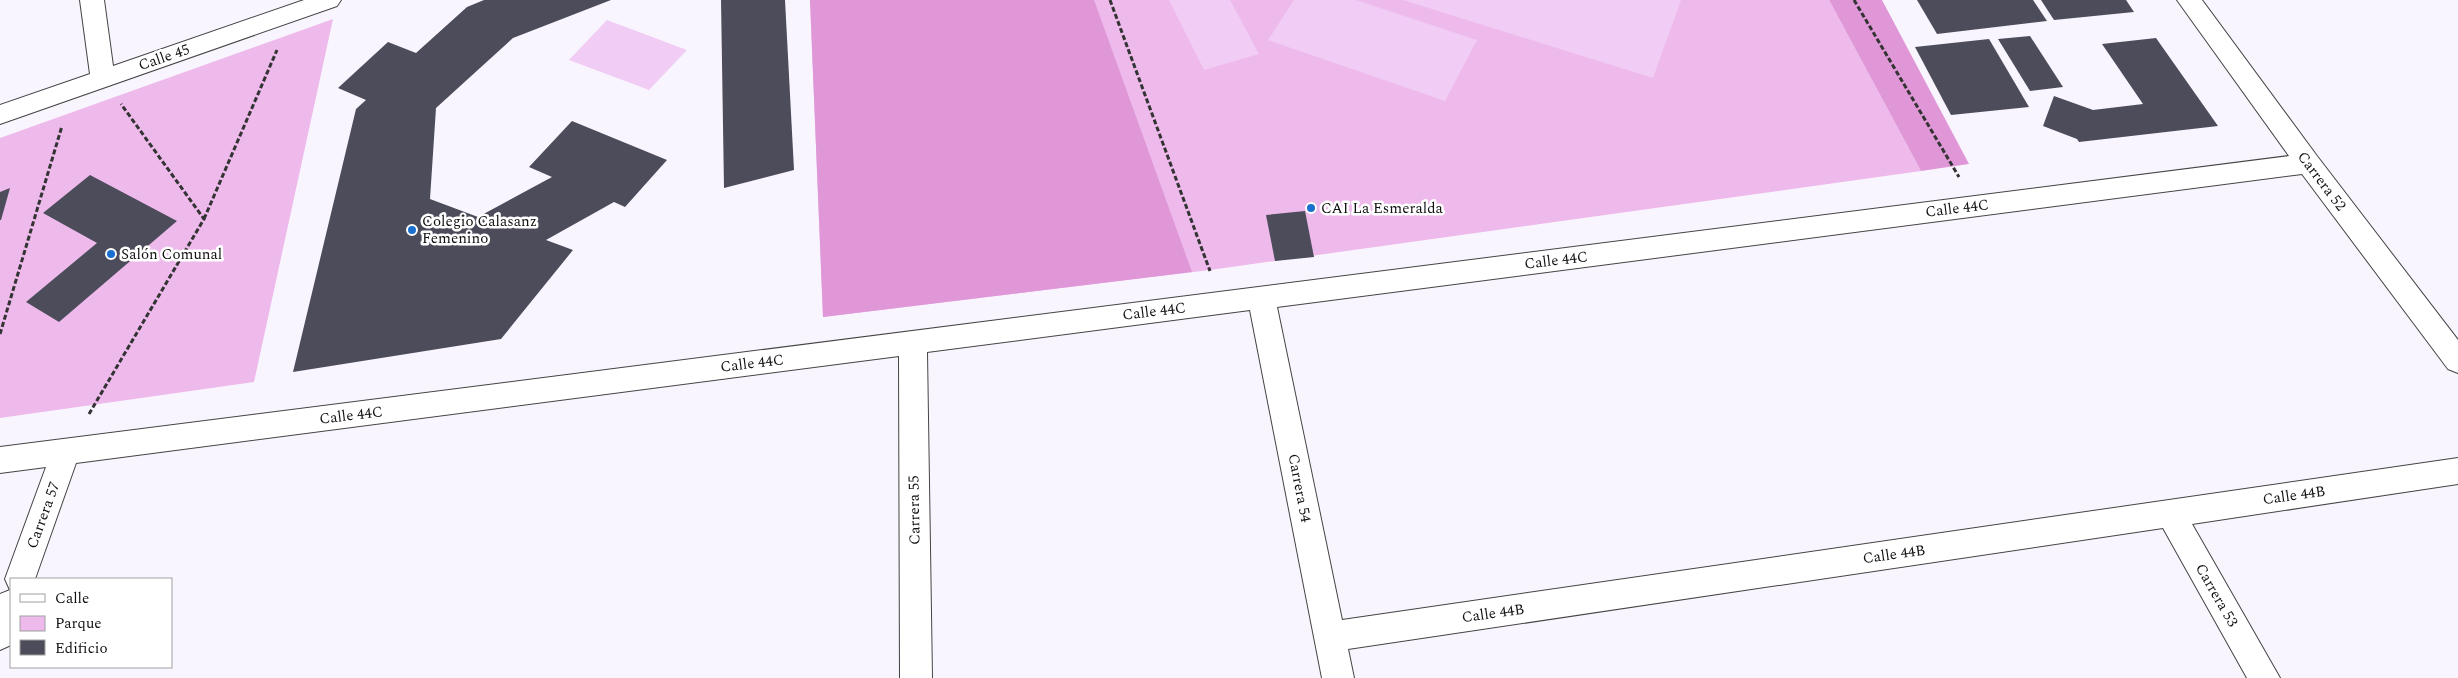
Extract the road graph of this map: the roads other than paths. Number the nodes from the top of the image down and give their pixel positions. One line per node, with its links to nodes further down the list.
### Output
1 (92, 0): 4 (street)
2 (329, 0): 4 (street, Calle 45)
3 (2189, 0): 6 (street, Carrera 52)
4 (103, 79): 5 (street, Calle 45)
5 (0, 115)
6 (2308, 163): 7 (street, Calle 44C); 9 (street, Carrera 52)
7 (1262, 298): 8 (street, Calle 44C); 17 (street, Carrera 54)
8 (913, 342): 10 (street, Calle 44C); 18 (street, Carrera 55)
9 (2458, 361)
10 (66, 451): 11 (street, Calle 44C); 14 (street, Carrera 57)
11 (0, 460)
12 (2458, 471): 13 (street, Calle 44B)
13 (2170, 513): 17 (street, Calle 44B); 20 (street, Carrera 53)
14 (20, 578)
15 (10, 607): 16 (street)
16 (0, 635)
17 (1330, 637): 19 (street, Carrera 54)
18 (916, 678)
19 (1338, 678)
20 (2264, 678)

